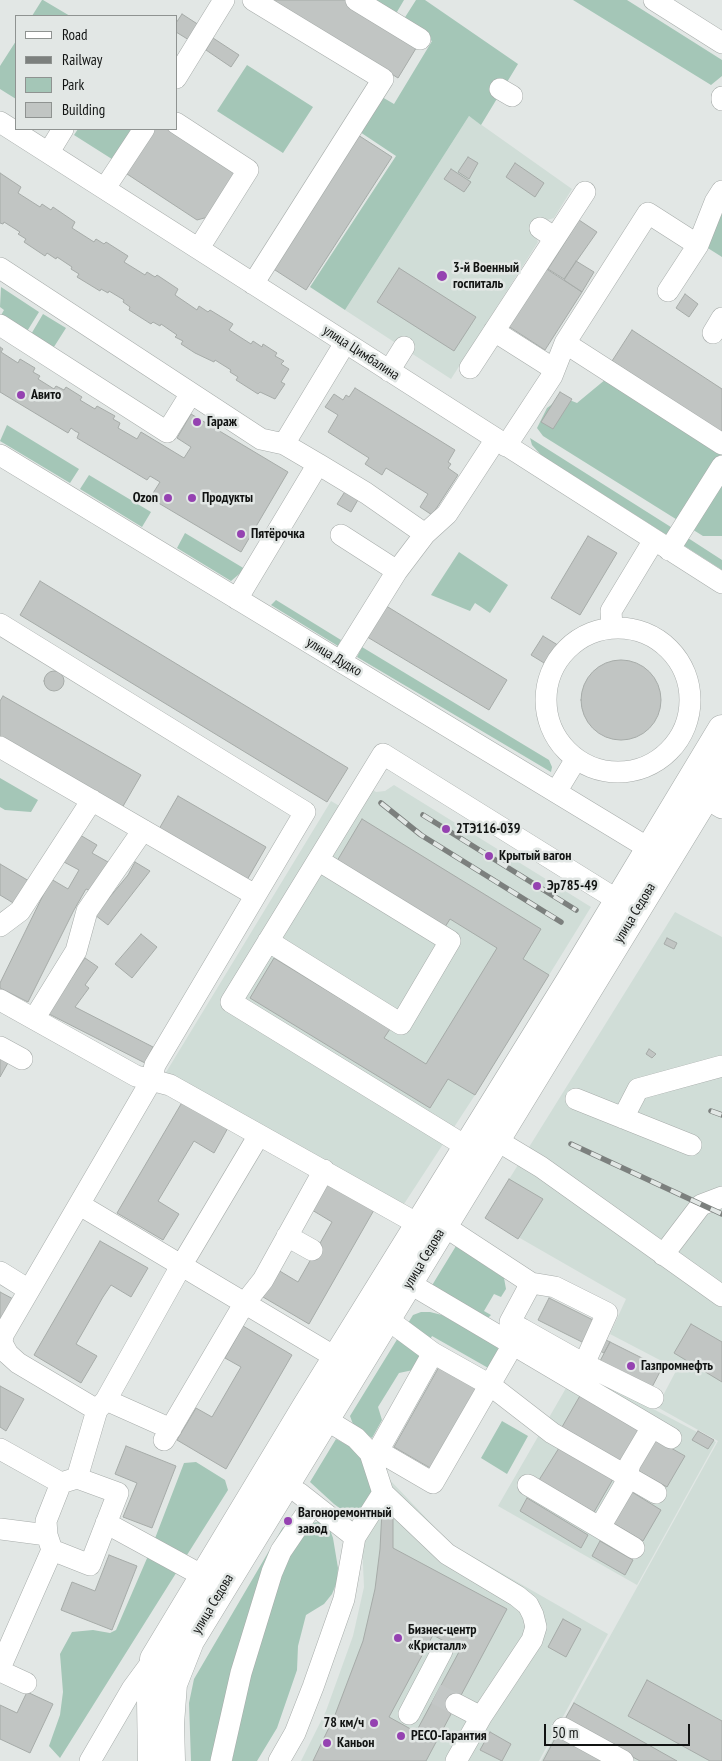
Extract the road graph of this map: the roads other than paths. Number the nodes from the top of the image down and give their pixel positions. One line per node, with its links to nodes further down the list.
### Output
1 (224, 0): 7 (street)
2 (253, 0): 19 (street)
3 (356, 0): 5 (street)
4 (654, 0): 6 (street)
5 (420, 39)
6 (722, 43)
7 (178, 75)
8 (0, 122): 12 (street, улица Цимбалина)
9 (178, 123): 17 (street)
10 (62, 130): 12 (street)
11 (143, 130): 13 (street)
12 (49, 152): 13 (street, улица Цимбалина)
13 (105, 188): 17 (street, улица Цимбалина)
14 (722, 191): 16 (street)
15 (585, 192): 22 (street)
16 (698, 245): 20 (street); 24 (street)
17 (199, 248): 19 (street, улица Цимбалина)
18 (0, 268): 29 (street)
19 (253, 284): 23 (street, улица Цимбалина)
20 (668, 291)
21 (0, 325): 29 (street)
22 (494, 331): 26 (street); 27 (street)
23 (345, 343): 28 (street, улица Цимбалина); 31 (street)
24 (565, 344): 27 (street); 32 (street)
25 (404, 348): 28 (street)
26 (470, 368)
27 (554, 369): 30 (street)
28 (389, 371): 30 (street, улица Цимбалина)
29 (190, 395): 31 (street)
30 (501, 442): 36 (street); 38 (street, улица Цимбалина)
31 (284, 444): 34 (street)
32 (722, 444)
33 (0, 455): 41 (street, улица Дудко)
34 (318, 464): 36 (street); 41 (street)
35 (722, 466): 38 (street)
36 (425, 534): 39 (street)
37 (341, 535): 39 (street)
38 (662, 545): 40 (street, улица Цимбалина); 43 (street)
39 (397, 571): 44 (street)
40 (722, 584)
41 (237, 599): 44 (street, улица Дудко)
42 (0, 624): 55 (street)
43 (612, 627): 47 (street); 47 (street)
44 (341, 661): 49 (street, улица Дудко)
45 (722, 729): 53 (main road, улица Седова)
46 (0, 747): 50 (street)
47 (576, 759): 49 (street)
48 (722, 770): 51 (main road, улица Седова)
49 (556, 792): 53 (street, улица Дудко)
50 (92, 800): 52 (street); 57 (street)
51 (713, 803): 53 (main road, улица Седова)
52 (143, 830): 55 (street); 60 (street)
53 (658, 854): 56 (main road, улица Седова); 68 (main road, улица Седова)
54 (318, 860): 56 (street); 58 (street); 58 (street)
55 (255, 895): 64 (street)
56 (619, 901): 68 (main road, улица Седова)
57 (0, 926)
58 (268, 941): 68 (street)
59 (0, 1000): 60 (street)
60 (34, 1019): 64 (street)
61 (0, 1047): 62 (street)
62 (22, 1059)
63 (722, 1066): 66 (street)
64 (151, 1081): 67 (street); 72 (street)
65 (576, 1099): 66 (street)
66 (622, 1118): 69 (street)
67 (259, 1135): 70 (street); 77 (street)
68 (482, 1143): 73 (main road, улица Седова); 76 (street)
69 (691, 1145)
70 (324, 1170): 73 (street); 74 (street)
71 (722, 1197): 76 (street)
72 (80, 1205): 77 (street); 81 (street)
73 (431, 1225): 79 (main road, улица Седова); 80 (street); 87 (main road, улица Седова)
74 (287, 1236): 75 (street); 83 (street)
75 (312, 1250)
76 (663, 1255): 82 (street)
77 (181, 1266): 83 (street); 91 (street)
78 (0, 1272): 81 (street)
79 (410, 1283): 84 (main road, улица Седова); 85 (street)
80 (531, 1283): 85 (street); 88 (street)
81 (29, 1290): 91 (street)
82 (722, 1296)
83 (244, 1304): 87 (street); 91 (street)
84 (387, 1319): 86 (street); 87 (main road, улица Седова)
85 (517, 1337): 88 (street); 89 (street)
86 (433, 1353): 89 (street); 96 (street)
87 (346, 1364): 92 (main road, улица Седова)
88 (574, 1366): 90 (street); 93 (street)
89 (490, 1384): 96 (street); 97 (street)
90 (653, 1398)
91 (101, 1405): 98 (street)
92 (316, 1413): 96 (street); 108 (main road, улица Седова); 119 (main road, улица Седова)
93 (652, 1426): 94 (street); 97 (street)
94 (671, 1438)
95 (0, 1449): 98 (street)
96 (374, 1452): 100 (street)
97 (627, 1476): 101 (street); 103 (street)
98 (69, 1481): 102 (street); 106 (street)
99 (528, 1484): 103 (street)
100 (384, 1493): 105 (street); 115 (street)
101 (656, 1493)
102 (106, 1523): 106 (street); 108 (street)
103 (600, 1527): 107 (street)
104 (0, 1528): 106 (street)
105 (355, 1537): 120 (street); 121 (street)
106 (49, 1542): 111 (street)
107 (634, 1548)
108 (203, 1576): 110 (main road, улица Седова)
109 (442, 1651): 114 (street)
110 (154, 1659): 117 (street, улица Седова); 118 (main road, улица Седова)
111 (0, 1669): 112 (street)
112 (26, 1683)
113 (456, 1704): 115 (street)
114 (409, 1714)
115 (480, 1717): 122 (street)
116 (563, 1728): 123 (street)
117 (90, 1761)
118 (152, 1761)
119 (172, 1761)
120 (221, 1761)
121 (279, 1761)
122 (456, 1761)
123 (624, 1761)

